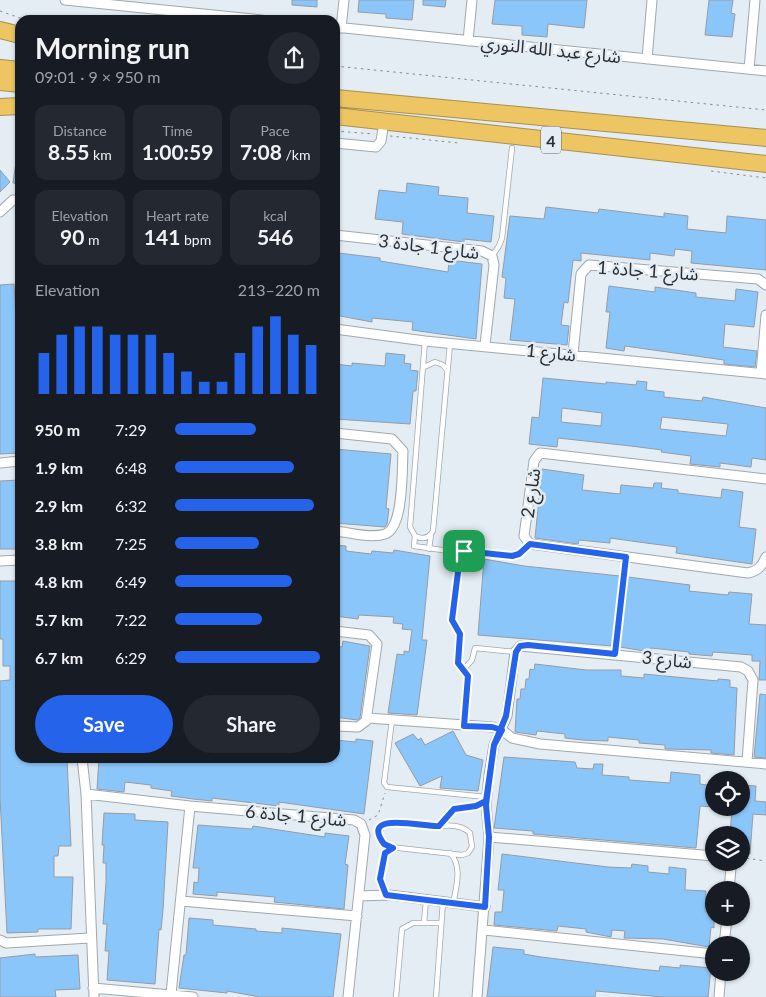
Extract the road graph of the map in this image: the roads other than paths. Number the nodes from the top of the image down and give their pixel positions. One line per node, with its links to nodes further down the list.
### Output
1 (65, 0): 6 (street)
2 (344, 0): 7 (street)
3 (472, 0): 12 (street)
4 (652, 0): 14 (street)
5 (755, 0): 16 (street)
6 (213, 15)
7 (340, 19)
8 (340, 28): 12 (street, شارع عبد الله النوري)
9 (0, 30): 10 (highway)
10 (15, 34)
11 (0, 40): 13 (highway)
12 (468, 41): 14 (street, شارع عبد الله النوري)
13 (15, 43)
14 (647, 59): 16 (street, شارع عبد الله النوري)
15 (0, 68): 17 (highway)
16 (749, 69): 18 (street, شارع عبد الله النوري)
17 (15, 70)
18 (766, 71)
19 (0, 82): 20 (highway)
20 (15, 84)
21 (340, 98): 24 (highway, 4)
22 (340, 117): 23 (highway, 4)
23 (384, 122): 25 (street); 27 (highway, 4)
24 (766, 138)
25 (340, 143)
26 (512, 148): 31 (lane)
27 (766, 164)
28 (15, 200): 29 (street)
29 (0, 212)
30 (340, 236): 31 (street, شارع 1 جادة 3)
31 (492, 256): 37 (street, شارع 1 جادة 3)
32 (766, 285): 38 (street, شارع 1 جادة 1)
33 (766, 315): 41 (street)
34 (340, 331): 35 (street, شارع 1)
35 (425, 341): 36 (street, شارع 1); 39 (lane)
36 (450, 342): 37 (street, شارع 1); 40 (lane)
37 (485, 345): 38 (street, شارع 1)
38 (573, 354): 41 (street, شارع 1)
39 (424, 367): 40 (lane); 48 (lane)
40 (447, 372): 47 (lane)
41 (764, 374)
42 (340, 434): 46 (street)
43 (15, 461): 44 (street)
44 (0, 463)
45 (766, 479): 50 (street, شارع 2)
46 (340, 532)
47 (431, 534): 48 (lane); 49 (lane)
48 (415, 536): 49 (lane)
49 (429, 549): 57 (lane)
50 (626, 557): 51 (street, شارع 2); 56 (lane)
51 (766, 557)
52 (15, 560): 53 (street)
53 (0, 561)
54 (340, 632): 58 (street)
55 (516, 652): 56 (street, شارع 3); 57 (lane); 62 (street)
56 (615, 654): 63 (street, شارع 3)
57 (464, 669): 61 (lane)
58 (368, 718): 59 (street); 60 (street)
59 (392, 720): 61 (street); 67 (lane)
60 (340, 726)
61 (464, 726): 62 (street)
62 (502, 730): 63 (street); 67 (street)
63 (748, 762): 65 (street)
64 (83, 763): 66 (street)
65 (766, 764)
66 (86, 794): 68 (street, شارع 1 جادة 6); 85 (street)
67 (486, 799): 69 (lane); 70 (street)
68 (190, 806): 75 (street, شارع 1 جادة 6); 77 (street)
69 (442, 824): 71 (lane); 72 (lane)
70 (489, 837): 73 (street); 80 (street)
71 (393, 848): 72 (lane); 74 (lane)
72 (450, 853): 79 (lane)
73 (705, 855)
74 (386, 895): 75 (street); 76 (street)
75 (359, 896): 81 (street, شارع 1 جادة 6)
76 (426, 900): 78 (street); 82 (lane)
77 (181, 901): 81 (street); 90 (street)
78 (443, 902): 79 (street); 83 (lane)
79 (453, 904): 80 (street)
80 (485, 907): 84 (street)
81 (357, 916): 92 (street, شارع 1 جادة 6)
82 (424, 923): 83 (lane); 93 (lane)
83 (441, 923): 94 (lane)
84 (484, 930): 87 (street); 95 (street)
85 (90, 938): 86 (street); 89 (street)
86 (0, 940)
87 (705, 953)
88 (721, 981): 96 (street)
89 (93, 992): 90 (street)
90 (171, 994): 91 (street)
91 (193, 997)
92 (348, 997)
93 (396, 997)
94 (436, 997)
95 (477, 997)
96 (719, 997)

